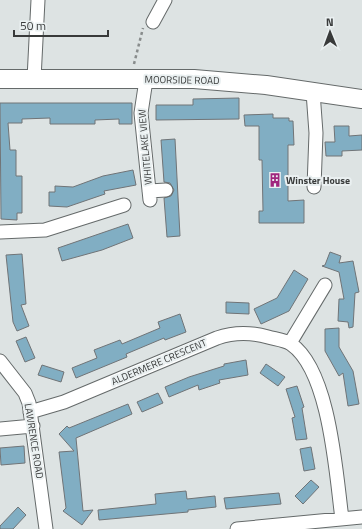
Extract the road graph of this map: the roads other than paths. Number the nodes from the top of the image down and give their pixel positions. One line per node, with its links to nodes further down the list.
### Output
1 (38, 0): 5 (street)
2 (165, 0): 3 (street)
3 (153, 22)
4 (0, 79): 5 (street, MOORSIDE ROAD)
5 (34, 79): 6 (street, MOORSIDE ROAD)
6 (140, 79): 7 (street, MOORSIDE ROAD); 10 (street, WHITELAKE VIEW)
7 (313, 92): 8 (street, MOORSIDE ROAD); 9 (street)
8 (362, 99)
9 (314, 186)
10 (166, 190)
11 (124, 205): 12 (street)
12 (0, 232)
13 (325, 285): 14 (street)
14 (290, 343): 16 (street, ALDERMERE CRESCENT); 20 (street)
15 (0, 361): 16 (street, LAWRENCE ROAD)
16 (30, 412): 17 (street, LAWRENCE ROAD)
17 (34, 426): 18 (street); 21 (street, LAWRENCE ROAD)
18 (0, 429)
19 (362, 517): 20 (street)
20 (342, 519): 22 (street)
21 (46, 529)
22 (237, 529)

